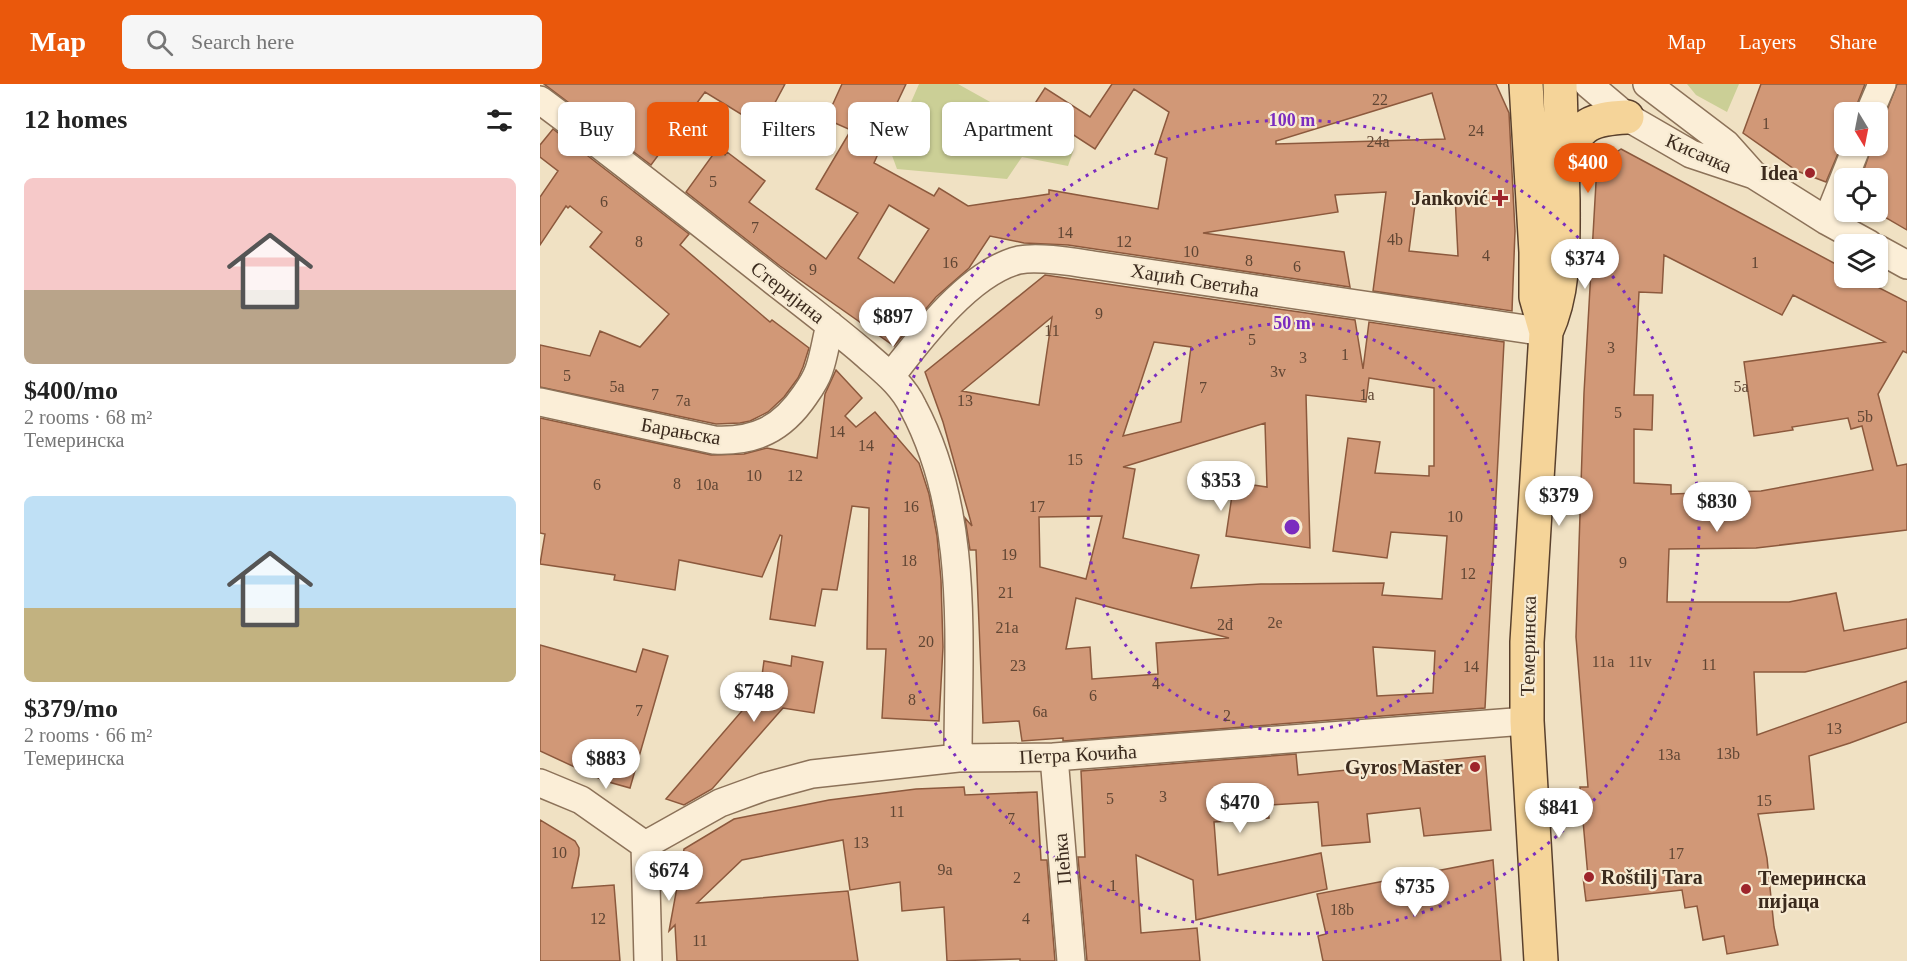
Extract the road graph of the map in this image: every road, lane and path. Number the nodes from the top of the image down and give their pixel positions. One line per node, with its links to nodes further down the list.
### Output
1 (1526, 84): 17 (main road, Темеринска)
2 (1560, 84): 9 (main road, Темеринска)
3 (1588, 84): 8 (street, Кисачка)
4 (1647, 84): 11 (street, Кисачка)
5 (1882, 84): 7 (street)
6 (540, 100): 16 (street, Стеријина)
7 (1874, 102)
8 (1627, 117): 9 (main road); 11 (street, Кисачка)
9 (1562, 155): 17 (main road, Темеринска)
10 (1853, 156): 12 (street)
11 (1754, 175): 12 (street, Кисачка)
12 (1827, 221): 13 (street, Кисачка)
13 (1851, 234)
14 (1888, 255): 15 (street)
15 (1907, 265)
16 (830, 325): 18 (street, Стеријина); 19 (street, Барањска)
17 (1546, 332): 18 (street, Хаџић Светића); 20 (main road, Темеринска)
18 (891, 376): 22 (street, Стеријина)
19 (540, 402)
20 (1527, 721): 21 (street, Петра Кочића); 27 (main road, Темеринска)
21 (1054, 757): 22 (street, Петра Кочића); 26 (street, Пећка)
22 (958, 758): 24 (street, Петра Кочића)
23 (540, 783): 24 (street)
24 (645, 845): 25 (street)
25 (648, 961)
26 (1071, 961)
27 (1540, 961)

